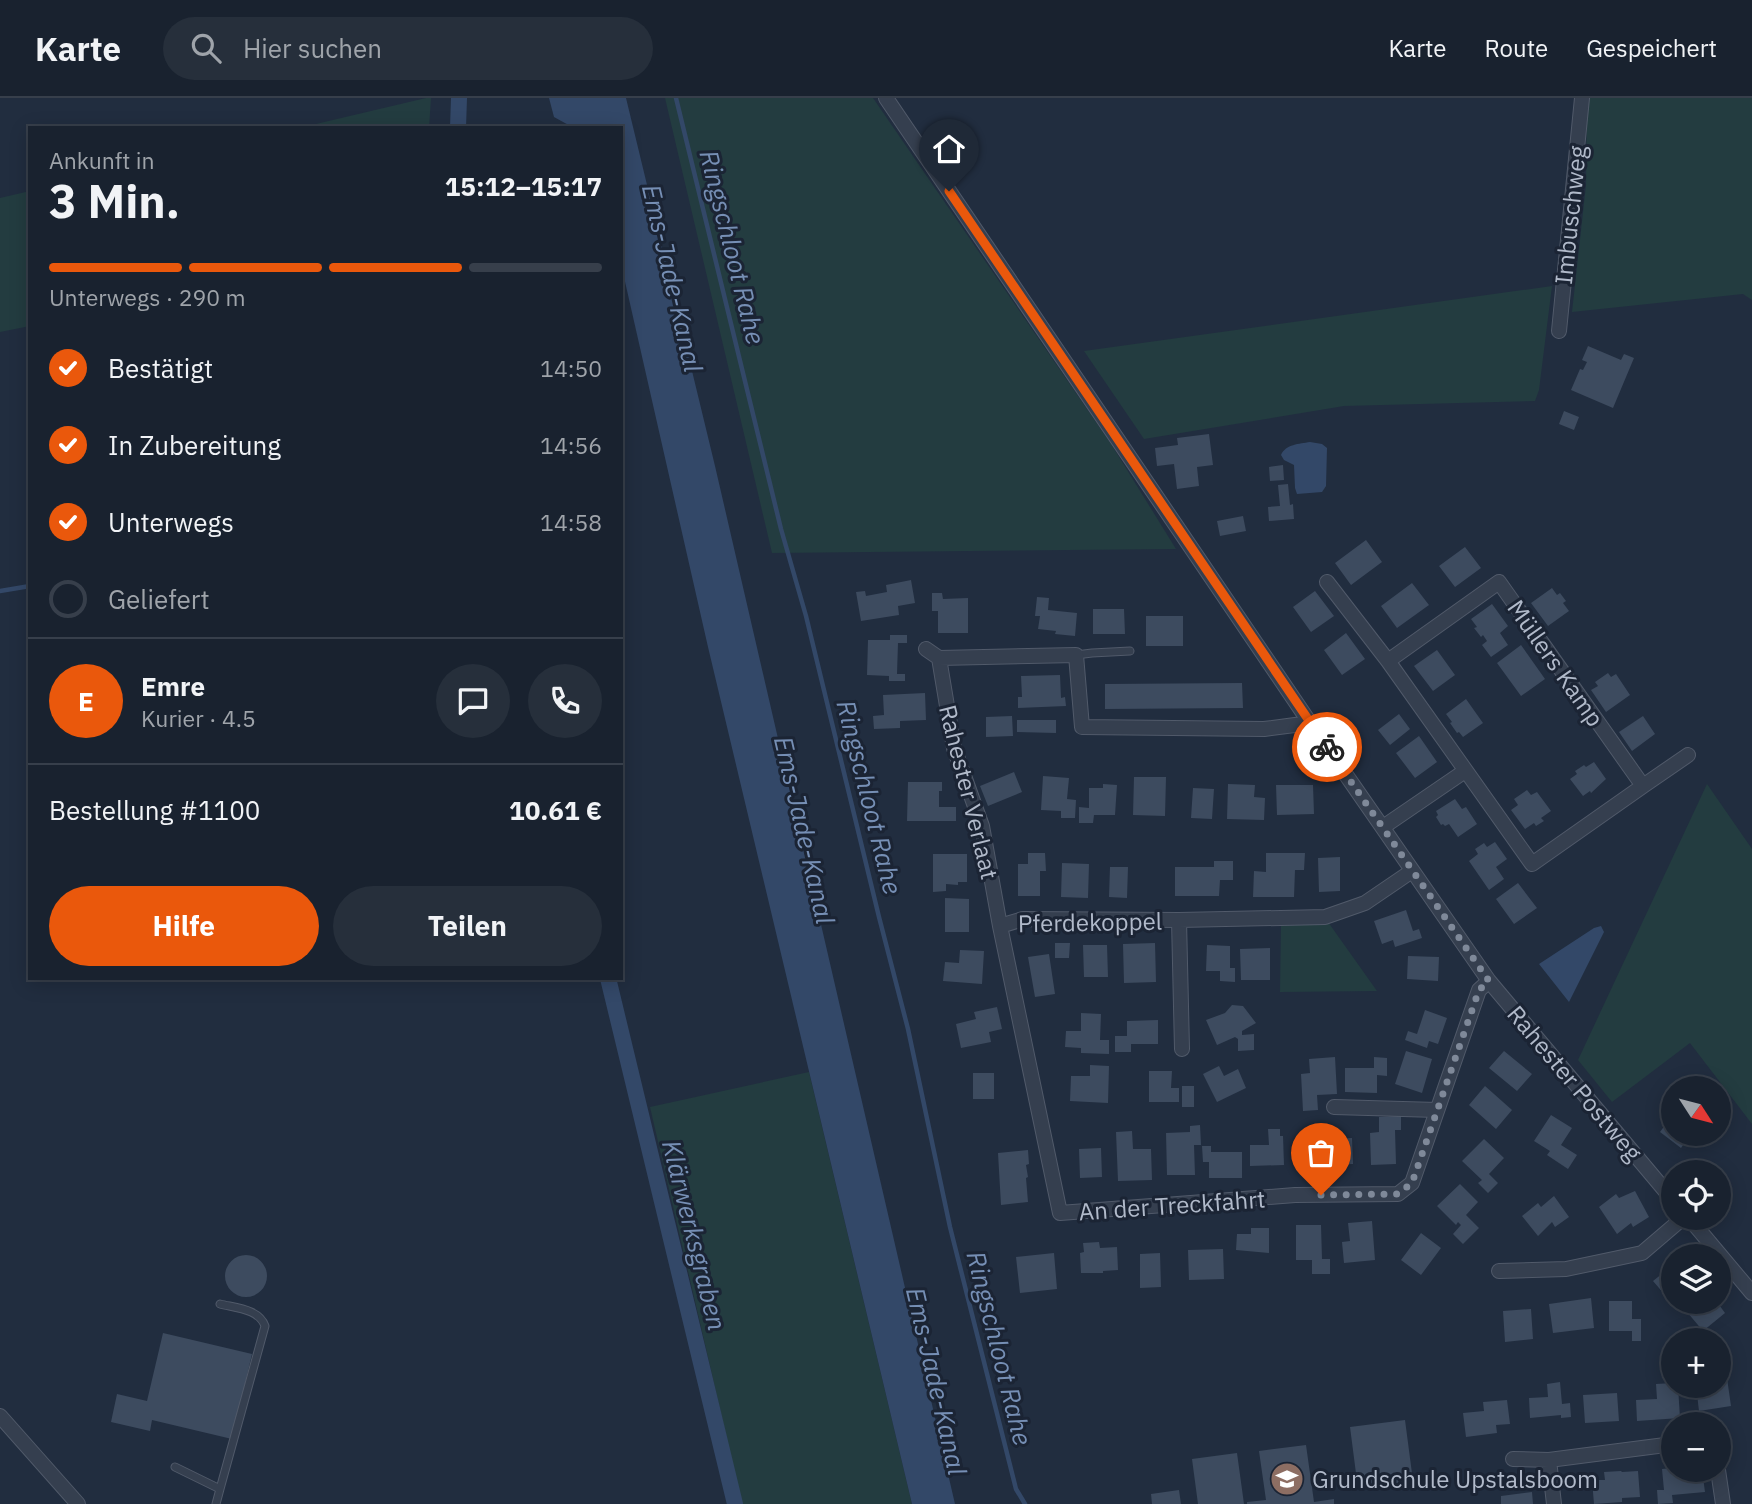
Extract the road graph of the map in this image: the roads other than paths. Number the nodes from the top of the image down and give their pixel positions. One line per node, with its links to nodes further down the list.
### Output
1 (886, 98): 10 (street, Rahester Postweg)
2 (1582, 98): 3 (street, Imbuschweg)
3 (1559, 331)
4 (1327, 582): 9 (street)
5 (926, 649): 8 (street)
6 (1129, 651): 7 (lane)
7 (1076, 655): 8 (street); 10 (street)
8 (939, 658): 17 (street, Rahester Verlaat)
9 (1388, 661): 12 (street); 13 (street, Müllers Kamp)
10 (1310, 723): 14 (street, Rahester Postweg)
11 (1688, 755): 13 (street)
12 (1465, 771): 13 (street); 14 (street)
13 (1643, 786)
14 (1383, 827): 15 (street, Rahester Postweg)
15 (1412, 871): 16 (street, Pferdekoppel); 18 (street, Rahester Postweg)
16 (1179, 920): 17 (street, Pferdekoppel); 19 (street, Pferdekoppel)
17 (1000, 926): 21 (street, An der Treckfahrt)
18 (1489, 981): 21 (street, An der Treckfahrt); 22 (street, Rahester Postweg)
19 (1182, 1049)
20 (1334, 1107): 21 (street)
21 (1437, 1110)
22 (1661, 1186)
23 (1671, 1230): 25 (street)
24 (1697, 1230): 26 (street)
25 (1499, 1271)
26 (1752, 1293)
27 (220, 1304): 34 (lane)
28 (0, 1416): 35 (street)
29 (1661, 1446): 31 (street)
30 (1513, 1459): 31 (street)
31 (1549, 1460): 37 (street)
32 (175, 1467): 34 (lane)
33 (1720, 1482): 38 (street)
34 (220, 1489): 36 (lane)
35 (78, 1504)
36 (216, 1504)
37 (1554, 1504)
38 (1723, 1504)

